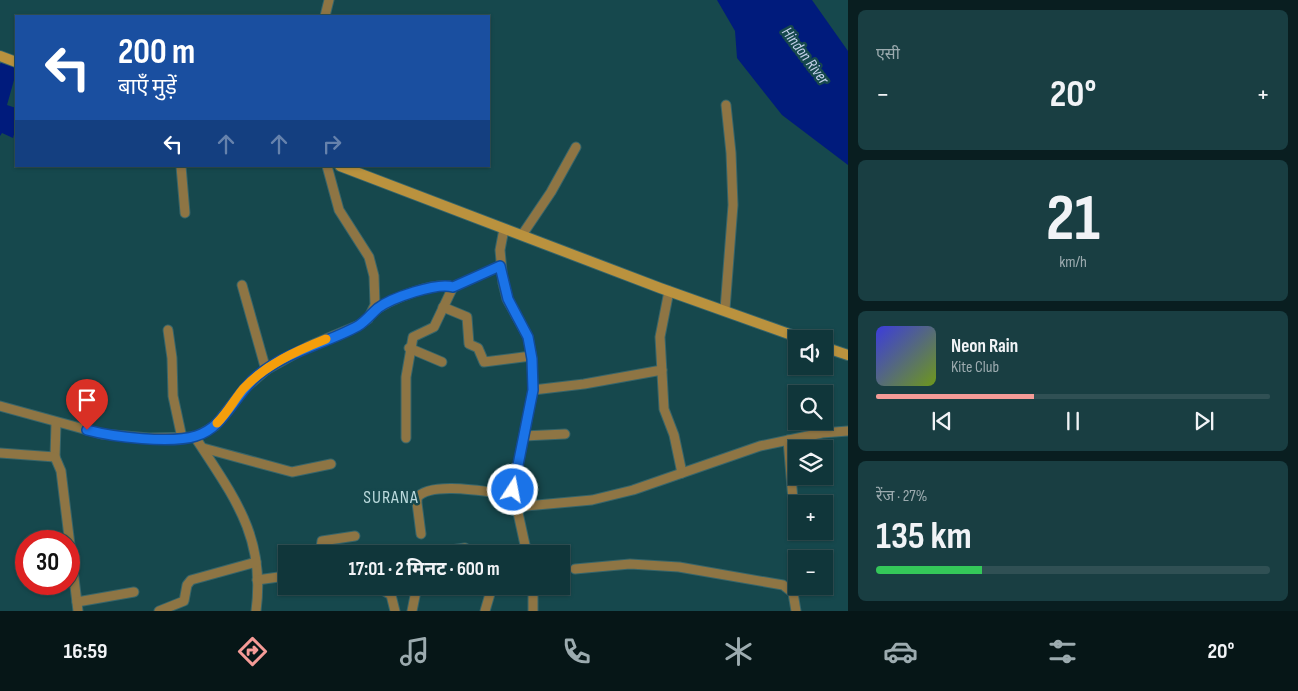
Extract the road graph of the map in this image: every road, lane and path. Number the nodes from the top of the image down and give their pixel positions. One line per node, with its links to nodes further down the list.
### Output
1 (329, 0): 2 (street)
2 (326, 15)
3 (0, 56): 4 (street)
4 (15, 62)
5 (726, 105): 18 (street)
6 (576, 147): 12 (street)
7 (181, 167): 10 (street)
8 (327, 167): 19 (street)
9 (343, 167): 11 (street)
10 (185, 213)
11 (504, 229): 12 (street); 13 (street)
12 (522, 235): 16 (street)
13 (500, 266): 15 (street); 25 (street)
14 (242, 285): 27 (street)
15 (453, 287): 17 (street); 19 (street)
16 (669, 291): 18 (street); 28 (street)
17 (443, 307): 22 (street); 25 (street)
18 (725, 309): 21 (street)
19 (373, 312): 27 (street)
20 (168, 330): 36 (street)
21 (788, 333)
22 (409, 348): 26 (street); 37 (street)
23 (833, 350): 24 (street)
24 (848, 355)
25 (531, 356): 29 (street)
26 (442, 362)
27 (266, 370): 35 (street)
28 (662, 370): 29 (street); 43 (street)
29 (533, 390): 34 (street)
30 (0, 406): 31 (street)
31 (56, 423): 36 (street); 41 (street)
32 (848, 431): 38 (street)
33 (565, 434): 34 (street)
34 (524, 436): 44 (street)
35 (195, 437): 36 (street); 39 (street)
36 (182, 438)
37 (406, 438)
38 (788, 440): 43 (street)
39 (203, 448): 42 (street); 50 (street)
40 (0, 453): 41 (street)
41 (55, 457): 59 (street)
42 (331, 464)
43 (682, 473): 45 (street)
44 (513, 495): 45 (street); 46 (street)
45 (515, 507): 49 (street)
46 (421, 534)
47 (355, 536): 48 (street)
48 (321, 545)
49 (525, 545)
50 (256, 562): 53 (street); 60 (street)
51 (575, 569): 66 (street)
52 (278, 577): 53 (street)
53 (257, 580): 61 (street)
54 (134, 592): 59 (street)
55 (391, 595): 62 (street)
56 (415, 595): 63 (street)
57 (490, 595): 64 (street)
58 (533, 595): 65 (street)
59 (77, 606)
60 (158, 611)
61 (256, 611)
62 (395, 611)
63 (412, 611)
64 (485, 611)
65 (533, 611)
66 (796, 611)

